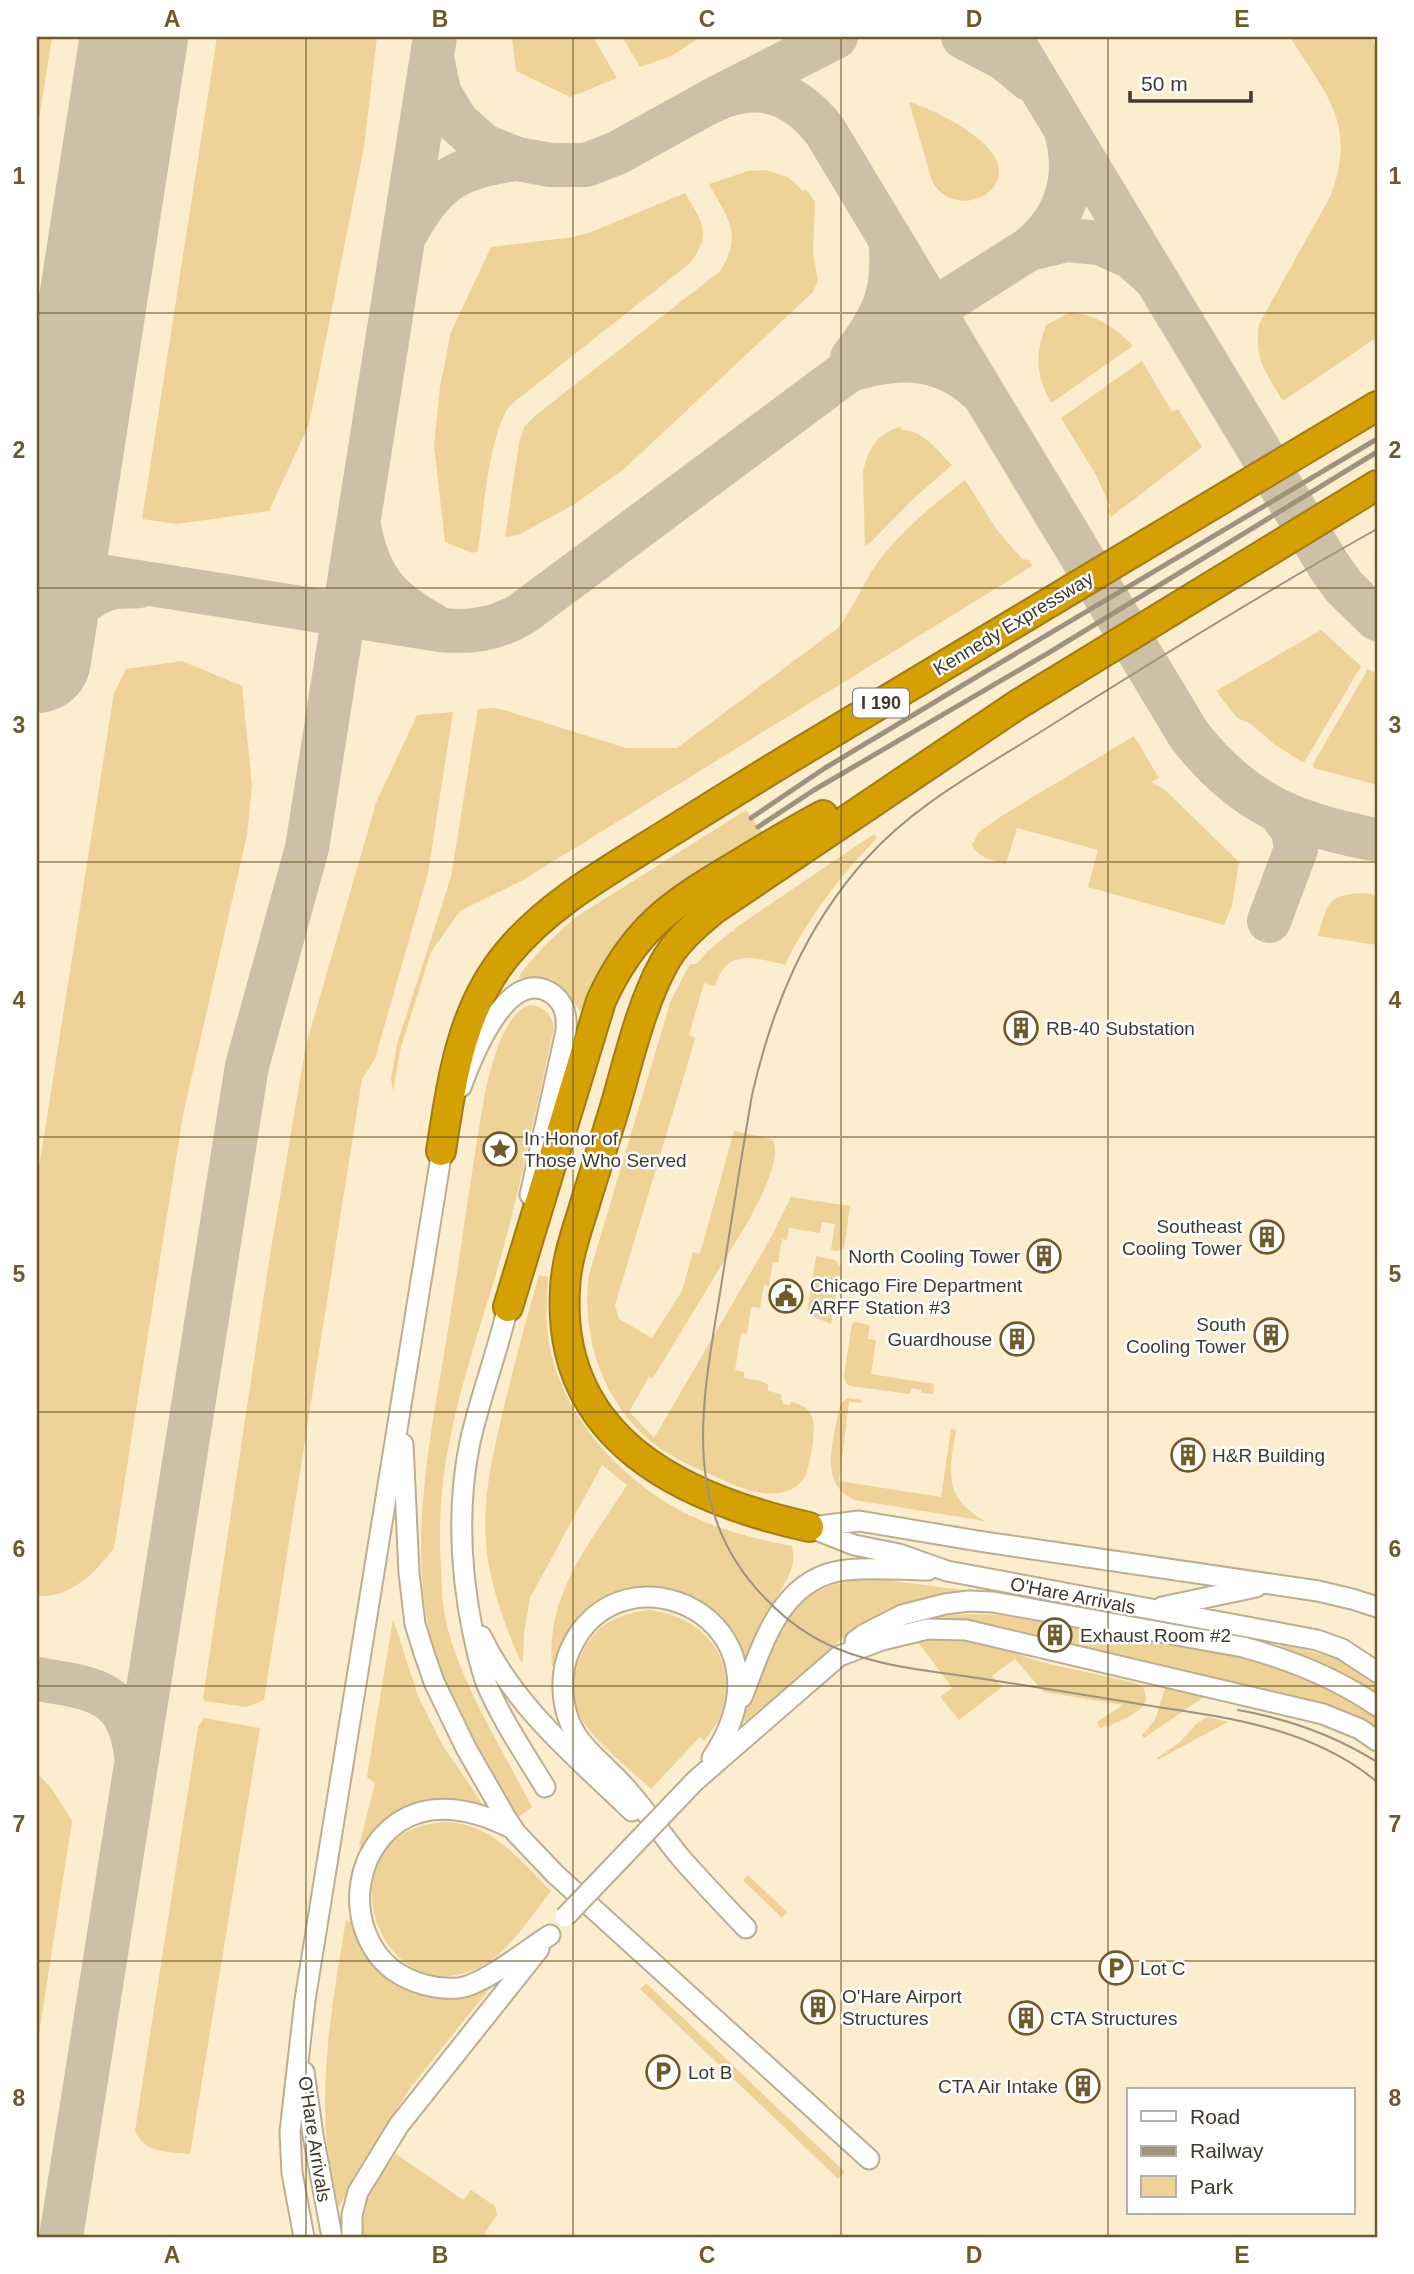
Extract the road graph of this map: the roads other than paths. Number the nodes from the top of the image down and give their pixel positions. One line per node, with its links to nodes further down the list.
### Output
1 (1377, 385): 4 (highway)
2 (1377, 406): 4 (highway, Kennedy Expressway / I 190)
3 (1377, 485): 5 (highway)
4 (1182, 521): 6 (highway, Kennedy Expressway / I 190)
5 (950, 748): 7 (highway); 9 (highway)
6 (441, 1151): 7 (street); 8 (street)
7 (508, 1307): 10 (street)
8 (404, 1383): 22 (street); 26 (street)
9 (809, 1527): 11 (street, O'Hare Arrivals); 12 (street)
10 (463, 1568): 21 (street); 23 (street)
11 (947, 1571): 14 (street, O'Hare Arrivals); 18 (street)
12 (1271, 1584): 13 (street); 14 (street)
13 (1377, 1607)
14 (1151, 1609): 16 (street, O'Hare Arrivals)
15 (839, 1656): 17 (street); 19 (street); 20 (street)
16 (1377, 1672)
17 (1377, 1706)
18 (733, 1720): 20 (street); 23 (street)
19 (1377, 1741)
20 (695, 1781): 25 (street, bridge)
21 (545, 1787)
22 (513, 1829): 25 (street); 27 (street)
23 (692, 1871): 24 (street)
24 (746, 1928)
25 (550, 1935): 30 (street)
26 (300, 2040): 28 (street); 29 (street, O'Hare Arrivals)
27 (869, 2160)
28 (304, 2237)
29 (332, 2237)
30 (352, 2237)

